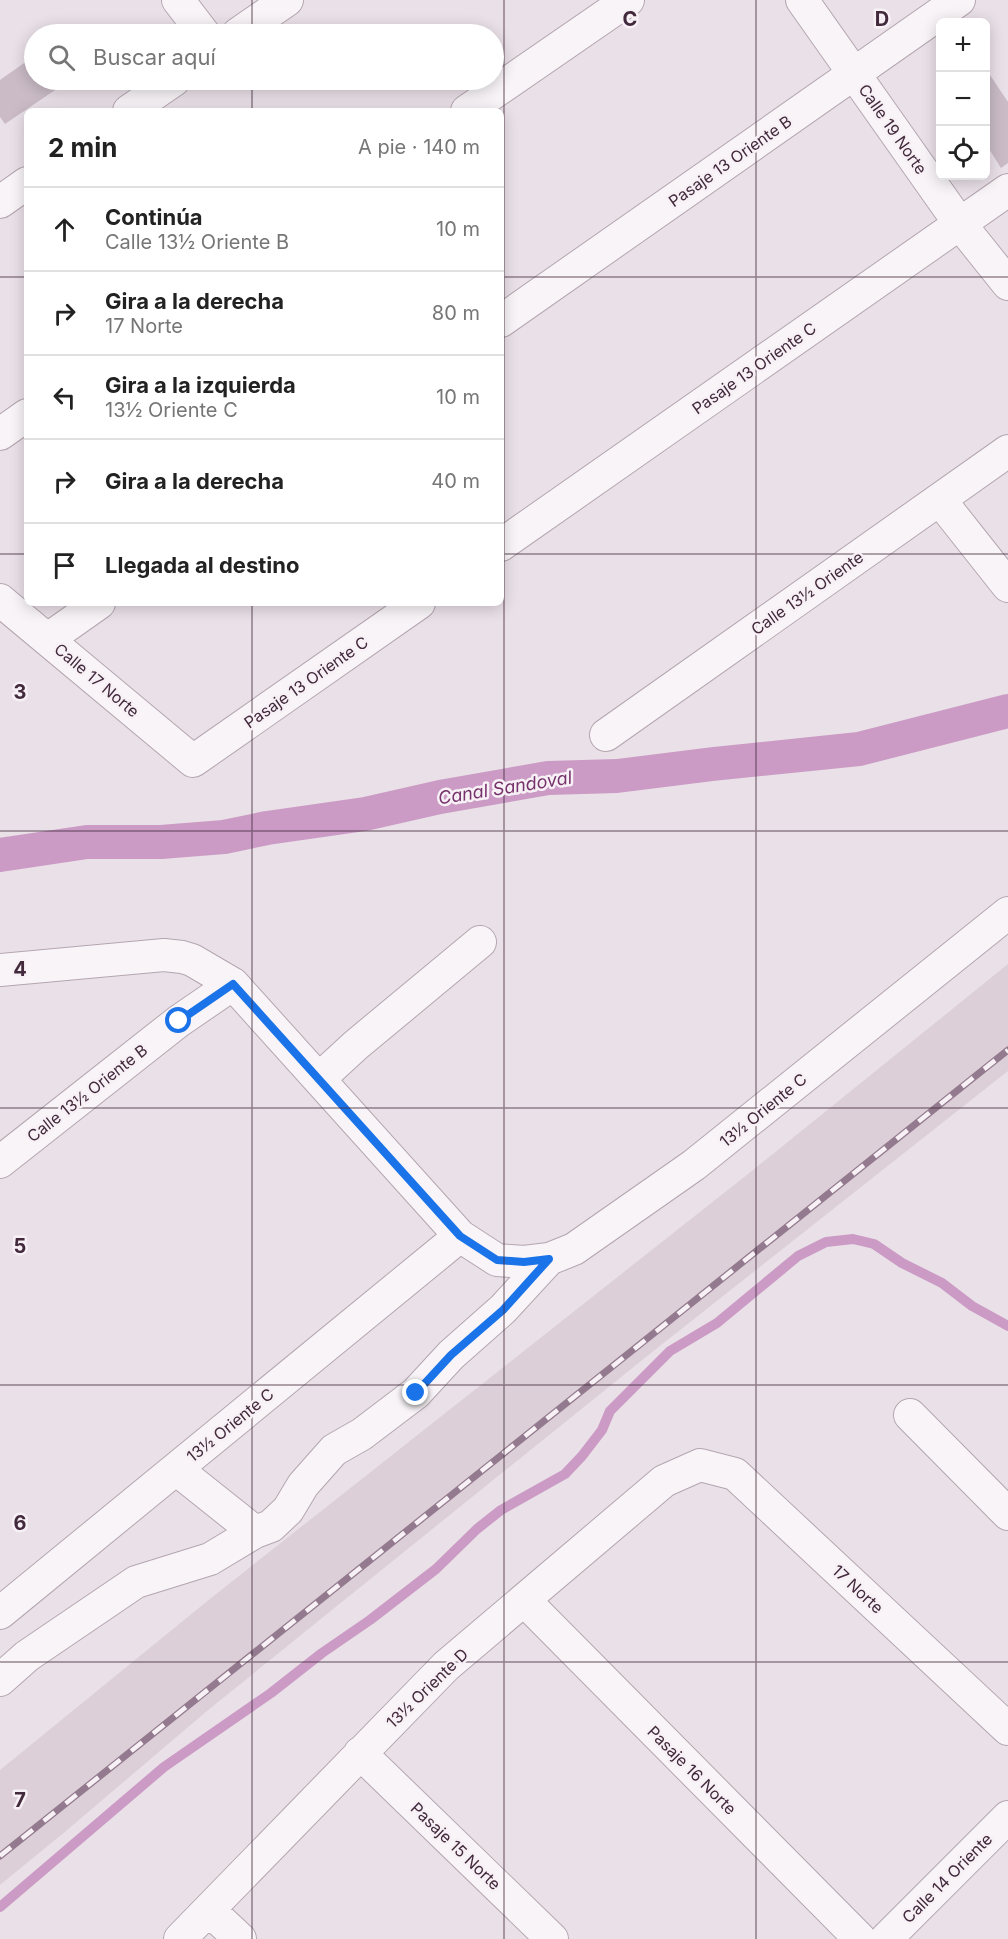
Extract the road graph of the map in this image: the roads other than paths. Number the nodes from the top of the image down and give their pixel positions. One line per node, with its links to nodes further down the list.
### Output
1 (178, 0): 6 (street)
2 (287, 0): 7 (street)
3 (628, 0): 9 (street)
4 (802, 0): 8 (street, Calle 19 Norte)
5 (960, 0): 8 (street, Pasaje 13 Oriente B)
6 (196, 24)
7 (252, 24)
8 (854, 74): 17 (street, Calle 19 Norte); 19 (street, Pasaje 13 Oriente B)
9 (504, 85)
10 (159, 90): 12 (street)
11 (497, 90): 13 (street)
12 (133, 108)
13 (471, 108)
14 (24, 185): 16 (street)
15 (1008, 190): 17 (street, Pasaje 13 Oriente C)
16 (0, 202)
17 (960, 224): 18 (street, Calle 19 Norte); 24 (street, Pasaje 13 Oriente C)
18 (1008, 284)
19 (504, 319)
20 (24, 417): 21 (street)
21 (0, 434)
22 (1008, 452): 23 (street, Calle 13½ Oriente)
23 (940, 500): 25 (street); 30 (street, Calle 13½ Oriente)
24 (504, 543)
25 (1008, 586)
26 (95, 606): 29 (street)
27 (415, 606): 31 (street, Pasaje 13 Oriente C)
28 (5, 613): 29 (street, Calle 17 Norte)
29 (48, 639): 31 (street, Calle 17 Norte)
30 (606, 735)
31 (193, 761)
32 (1008, 914): 39 (street, 13½ Oriente C)
33 (480, 942): 36 (street)
34 (0, 969): 35 (street)
35 (233, 984): 36 (street); 37 (street, Calle 13½ Oriente B)
36 (319, 1079): 38 (street)
37 (0, 1162)
38 (460, 1236): 39 (street, 13½ Oriente C); 42 (street, 13½ Oriente C)
39 (549, 1259): 44 (street)
40 (910, 1415): 43 (street)
41 (700, 1465): 45 (street, 13½ Oriente D); 48 (street, 17 Norte)
42 (176, 1469): 44 (street); 46 (street, 13½ Oriente C)
43 (1008, 1514)
44 (255, 1532): 47 (street)
45 (524, 1600): 49 (street, 13½ Oriente D); 55 (street, Pasaje 16 Norte)
46 (0, 1613)
47 (0, 1680)
48 (1008, 1729)
49 (360, 1753): 51 (street, 13½ Oriente D); 54 (street, Pasaje 15 Norte)
50 (1008, 1816): 56 (street, Calle 14 Oriente)
51 (209, 1910): 52 (street, 13½ Oriente D); 53 (street)
52 (180, 1939)
53 (240, 1939)
54 (552, 1939)
55 (860, 1939)
56 (886, 1939)

